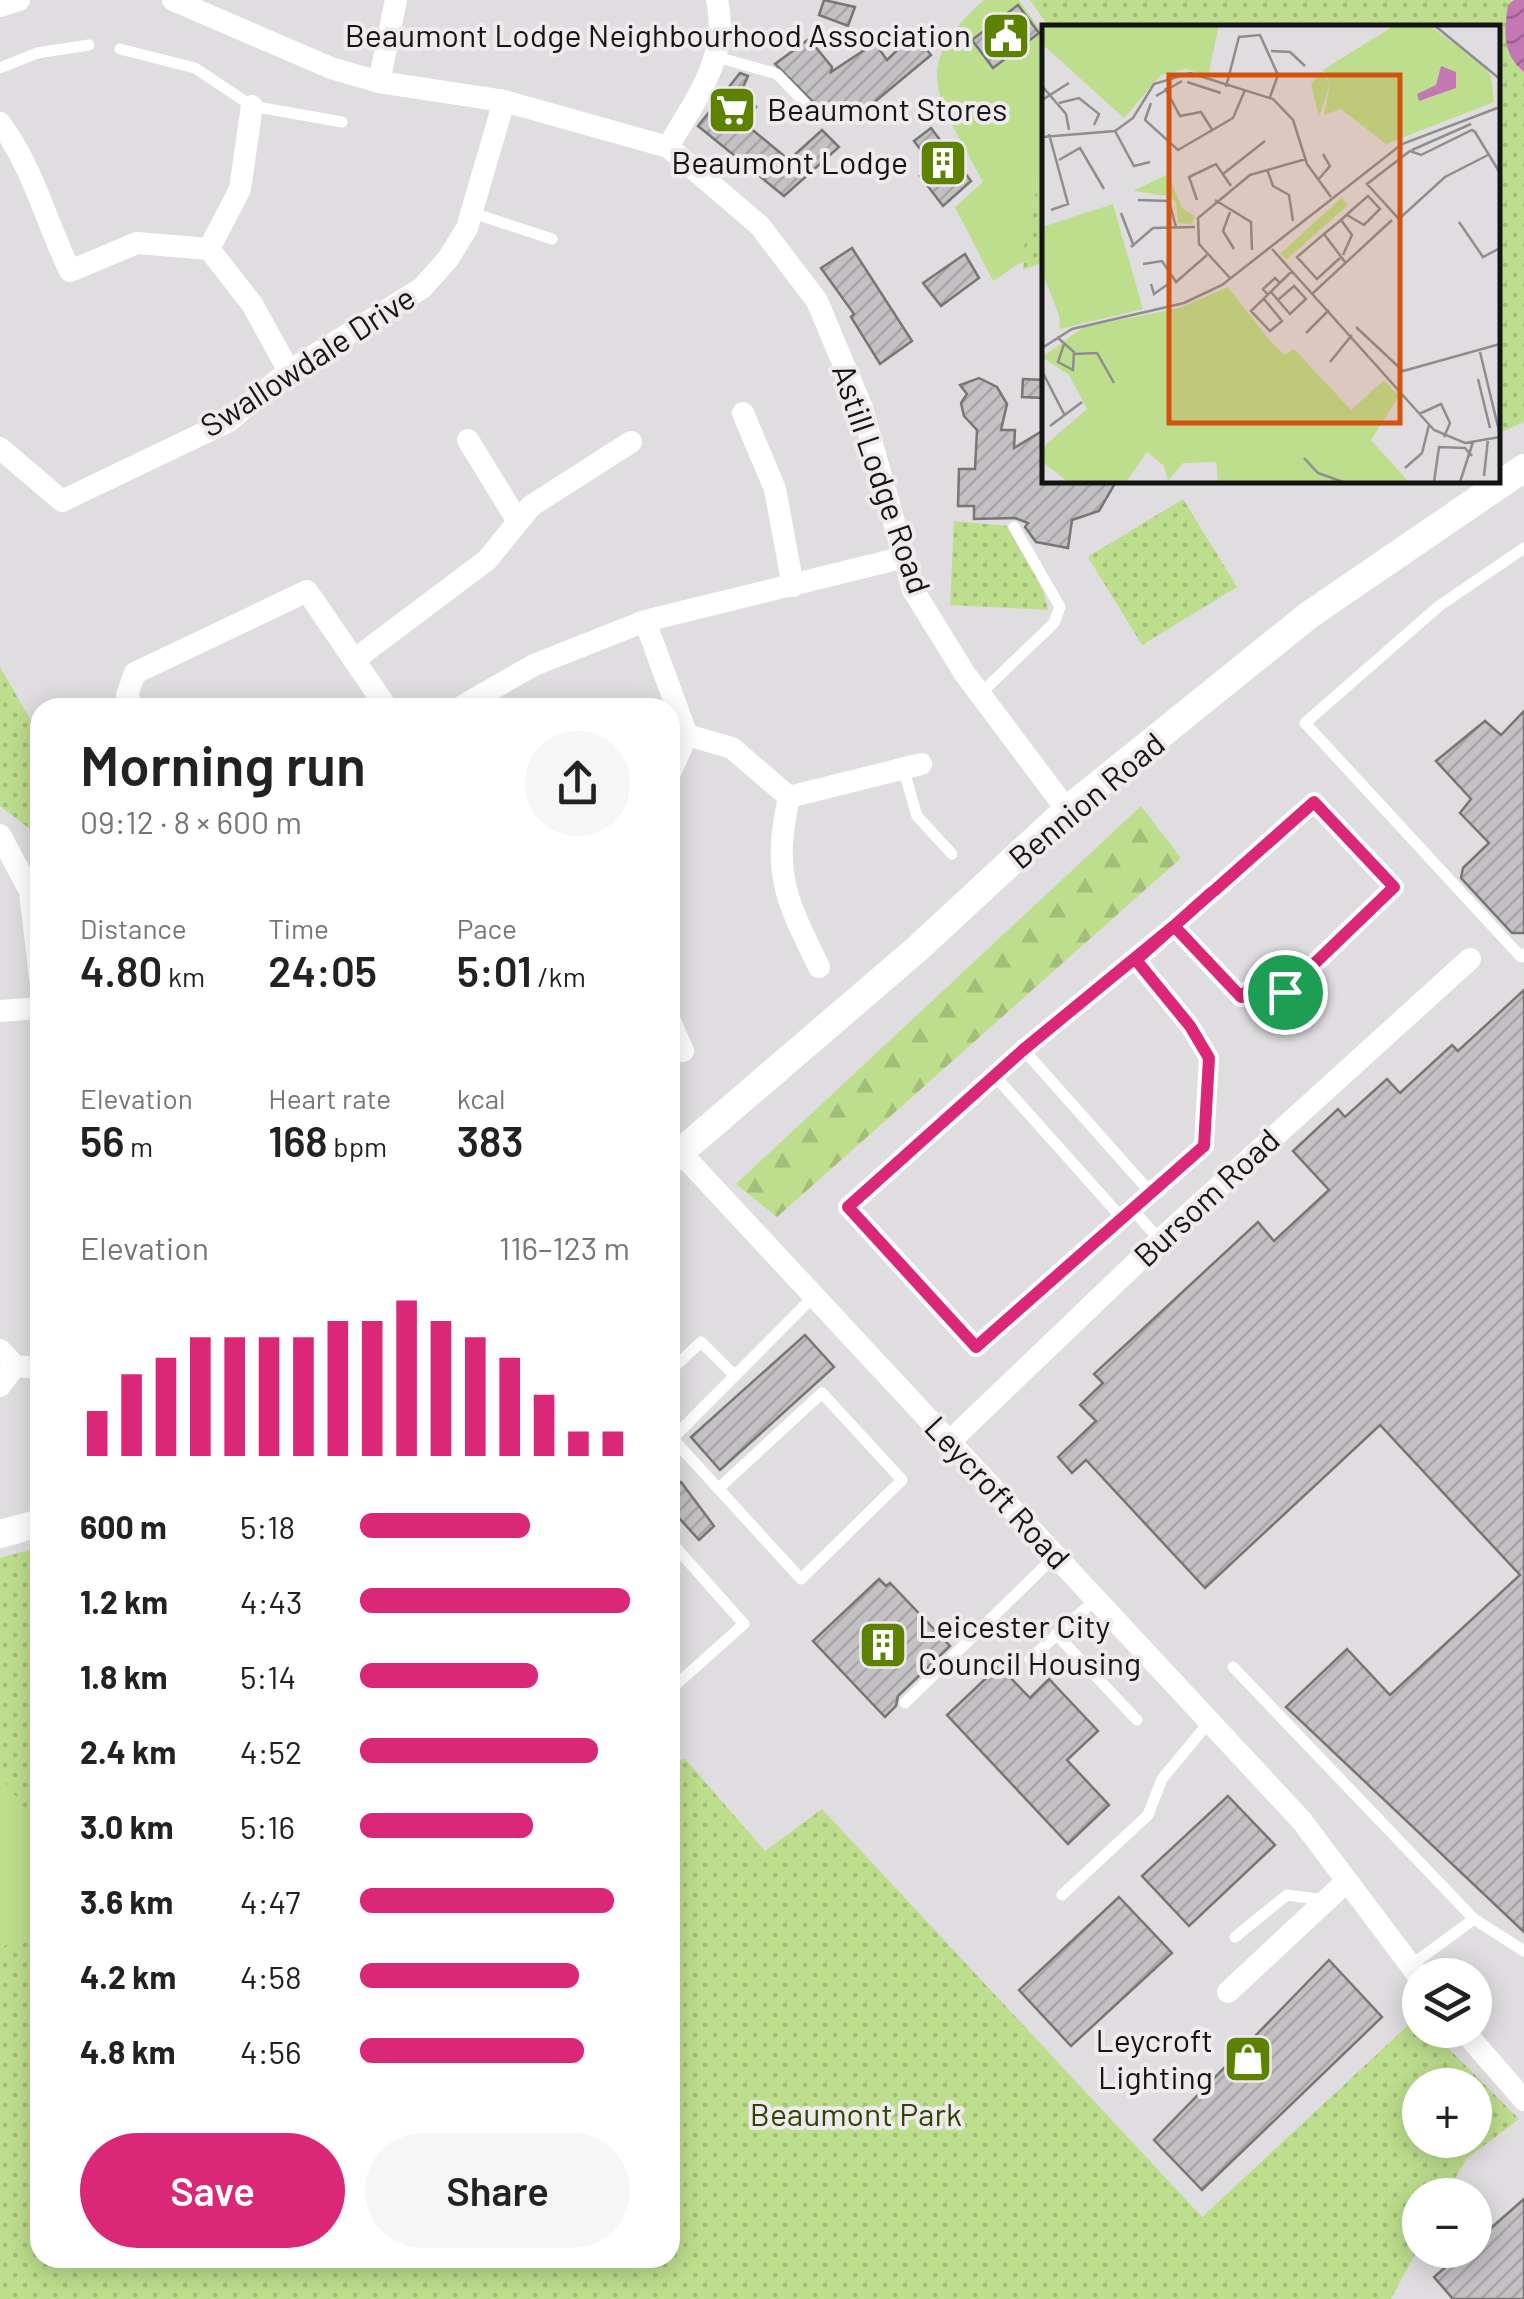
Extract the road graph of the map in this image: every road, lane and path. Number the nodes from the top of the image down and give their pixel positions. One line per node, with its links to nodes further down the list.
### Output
1 (20, 0): 5 (street)
2 (173, 0): 10 (street, Astill Lodge Road)
3 (396, 0): 10 (street)
4 (717, 0): 8 (street)
5 (0, 6)
6 (89, 45): 9 (lane)
7 (120, 49): 12 (lane)
8 (717, 56): 13 (lane); 16 (street)
9 (0, 68)
10 (379, 82): 11 (street, Astill Lodge Road)
11 (504, 101): 16 (street, Astill Lodge Road); 17 (street, Swallowdale Drive)
12 (252, 106): 14 (lane); 19 (street)
13 (812, 110)
14 (342, 122)
15 (0, 123): 19 (street)
16 (668, 146): 29 (street, Astill Lodge Road)
17 (473, 213): 18 (lane); 20 (street, Swallowdale Drive)
18 (552, 239)
19 (209, 249): 20 (street)
20 (289, 371): 24 (street, Swallowdale Drive)
21 (743, 413): 30 (street)
22 (468, 440): 26 (street)
23 (631, 442): 26 (street)
24 (0, 448)
25 (1524, 468): 43 (street, Bennion Road)
26 (517, 520): 32 (street)
27 (1014, 527): 33 (lane)
28 (1524, 548): 48 (lane)
29 (901, 558): 30 (street); 33 (street, Astill Lodge Road)
30 (793, 586): 31 (street)
31 (645, 621): 36 (street); 37 (street)
32 (354, 660): 34 (street); 35 (street)
33 (981, 693): 43 (street, Astill Lodge Road)
34 (129, 698)
35 (380, 698)
36 (476, 698)
37 (674, 698)
38 (680, 715): 39 (street)
39 (687, 734): 40 (street); 42 (street)
40 (680, 750)
41 (912, 766): 42 (street); 45 (lane)
42 (789, 798): 51 (street)
43 (1068, 810): 58 (street, Bennion Road)
44 (0, 836): 46 (street)
45 (952, 854)
46 (30, 892)
47 (1174, 926): 47 (lane); 50 (lane)
48 (1524, 954)
49 (1470, 959): 62 (street, Bursom Road)
50 (1136, 960): 55 (lane); 60 (lane)
51 (820, 968)
52 (30, 1009): 53 (street)
53 (0, 1011)
54 (680, 1046): 56 (street)
55 (1023, 1050): 57 (lane); 60 (lane)
56 (682, 1051)
57 (994, 1075): 61 (lane); 61 (lane)
58 (680, 1154)
59 (680, 1161): 63 (street, Leycroft Road)
60 (1150, 1192): 61 (lane)
61 (1126, 1213): 62 (lane)
62 (1160, 1240): 69 (street, Bursom Road)
63 (814, 1296): 66 (lane); 69 (street, Leycroft Road)
64 (8, 1358): 67 (street)
65 (680, 1362): 66 (lane)
66 (735, 1376): 68 (lane)
67 (0, 1386)
68 (680, 1431)
69 (948, 1442): 75 (street, Leycroft Road)
70 (680, 1449): 71 (lane)
71 (718, 1488): 71 (lane)
72 (30, 1526): 73 (street)
73 (0, 1534)
74 (680, 1552): 80 (lane)
75 (1055, 1556): 76 (street, Leycroft Road); 81 (lane)
76 (1096, 1600): 77 (lane); 83 (street, Leycroft Road)
77 (1056, 1634): 78 (lane); 82 (lane)
78 (1030, 1659)
79 (1233, 1667): 87 (lane)
80 (680, 1681)
81 (905, 1703)
82 (1137, 1720)
83 (1210, 1721): 84 (street, Leycroft Road); 85 (lane)
84 (1346, 1882): 86 (street); 90 (street, Leycroft Road)
85 (1062, 1895)
86 (1328, 1901): 88 (lane); 92 (street)
87 (1474, 1918): 89 (lane); 91 (lane)
88 (1236, 1937)
89 (1524, 1951)
90 (1404, 1958)
91 (1430, 1958)
92 (1228, 1992)
93 (1479, 2048): 94 (street)
94 (1524, 2100)

